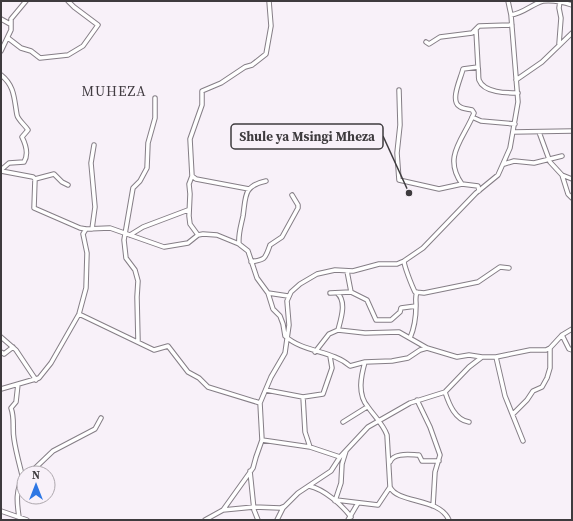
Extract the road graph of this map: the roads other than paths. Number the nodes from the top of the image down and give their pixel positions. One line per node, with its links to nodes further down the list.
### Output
1 (26, 1): 9 (street)
2 (68, 1): 13 (street)
3 (269, 1): 34 (street)
4 (508, 1): 7 (street)
5 (560, 1): 6 (street); 7 (street); 15 (street)
6 (572, 5)
7 (511, 15): 10 (street)
8 (1, 19): 9 (street)
9 (10, 24): 13 (street)
10 (512, 24): 11 (street); 19 (street)
11 (476, 30): 14 (street); 17 (street)
12 (572, 33): 15 (street)
13 (8, 38): 16 (street)
14 (426, 42)
15 (560, 44): 19 (street)
16 (1, 51)
17 (478, 67): 21 (street); 23 (street)
18 (1, 75): 32 (street)
19 (516, 80): 21 (street)
20 (400, 90): 39 (street)
21 (518, 92): 24 (street)
22 (155, 98): 49 (street)
23 (472, 117): 24 (street); 39 (street)
24 (515, 124): 26 (street)
25 (572, 131): 27 (street)
26 (513, 132): 27 (street); 31 (street)
27 (539, 132): 30 (street)
28 (94, 145): 48 (street)
29 (562, 156): 30 (street)
30 (549, 159): 31 (street); 33 (street)
31 (504, 164): 38 (street)
32 (1, 171): 35 (street)
33 (562, 175): 36 (street); 45 (street)
34 (192, 176): 42 (street); 46 (street)
35 (35, 179): 40 (street); 47 (street)
36 (572, 179)
37 (266, 181): 42 (street)
38 (490, 183): 41 (street); 43 (street)
39 (462, 184): 41 (street)
40 (68, 185)
41 (478, 186): 43 (street)
42 (249, 188): 52 (street)
43 (479, 191): 53 (street)
44 (292, 194): 54 (street)
45 (572, 198)
46 (188, 210): 50 (street); 51 (street)
47 (86, 229): 48 (street); 64 (street)
48 (92, 229): 49 (street)
49 (125, 233): 50 (street); 71 (street)
50 (130, 235): 51 (street)
51 (198, 235): 52 (street)
52 (239, 244): 54 (street)
53 (404, 261): 56 (street); 58 (street)
54 (251, 262): 59 (street)
55 (509, 268): 58 (street)
56 (347, 271): 57 (street); 62 (street)
57 (351, 292): 61 (street); 63 (street)
58 (417, 292): 63 (street)
59 (268, 293): 62 (street); 69 (street)
60 (330, 293): 61 (street)
61 (337, 293): 66 (street)
62 (288, 296): 69 (street)
63 (416, 306): 70 (street)
64 (79, 314): 71 (street); 84 (street)
65 (572, 329): 67 (street)
66 (338, 330): 70 (street); 79 (street)
67 (562, 335): 75 (street); 77 (street)
68 (1, 338): 73 (street)
69 (287, 338): 79 (street); 87 (street)
70 (410, 338): 72 (street)
71 (138, 341): 91 (street)
72 (422, 345): 74 (street); 76 (street)
73 (13, 347): 78 (street); 84 (street)
74 (427, 348): 76 (street); 81 (street)
75 (550, 348): 82 (street); 93 (street)
76 (420, 350): 83 (street)
77 (572, 350)
78 (1, 352)
79 (315, 352): 80 (street)
80 (330, 356): 83 (street); 89 (street)
81 (482, 357): 82 (street); 88 (street)
82 (496, 357): 93 (street)
83 (365, 362): 92 (street)
84 (36, 380): 85 (street)
85 (18, 384): 86 (street); 105 (street)
86 (1, 388)
87 (266, 390): 89 (street); 91 (street)
88 (445, 392): 90 (street); 97 (street)
89 (303, 397): 100 (street)
90 (416, 400): 95 (street); 103 (street)
91 (260, 403): 98 (street)
92 (367, 407): 95 (street); 96 (street)
93 (513, 414): 99 (street)
94 (101, 418): 106 (street)
95 (379, 420): 101 (street); 104 (street)
96 (343, 422)
97 (469, 422)
98 (262, 440): 100 (street); 107 (street)
99 (523, 440)
100 (310, 447): 102 (street)
101 (347, 450): 102 (street); 110 (street)
102 (340, 457): 108 (street)
103 (439, 461): 104 (street); 114 (street)
104 (390, 462): 109 (street)
105 (20, 465)
106 (38, 465)
107 (250, 471): 115 (street); 117 (street)
108 (309, 486): 110 (street); 113 (street)
109 (390, 486): 111 (street); 114 (street)
110 (335, 501): 111 (street); 121 (street)
111 (358, 503): 121 (street)
112 (19, 505): 120 (street)
113 (286, 505): 116 (street); 119 (street)
114 (433, 506): 127 (street)
115 (254, 507): 116 (street); 117 (street); 124 (street)
116 (276, 508): 119 (street)
117 (223, 510): 123 (street)
118 (2, 512): 120 (street)
119 (281, 513): 125 (street); 126 (street)
120 (19, 517): 122 (street)
121 (349, 519)
122 (27, 520)
123 (205, 520)
124 (258, 520)
125 (277, 520)
126 (282, 520)
127 (449, 520)

